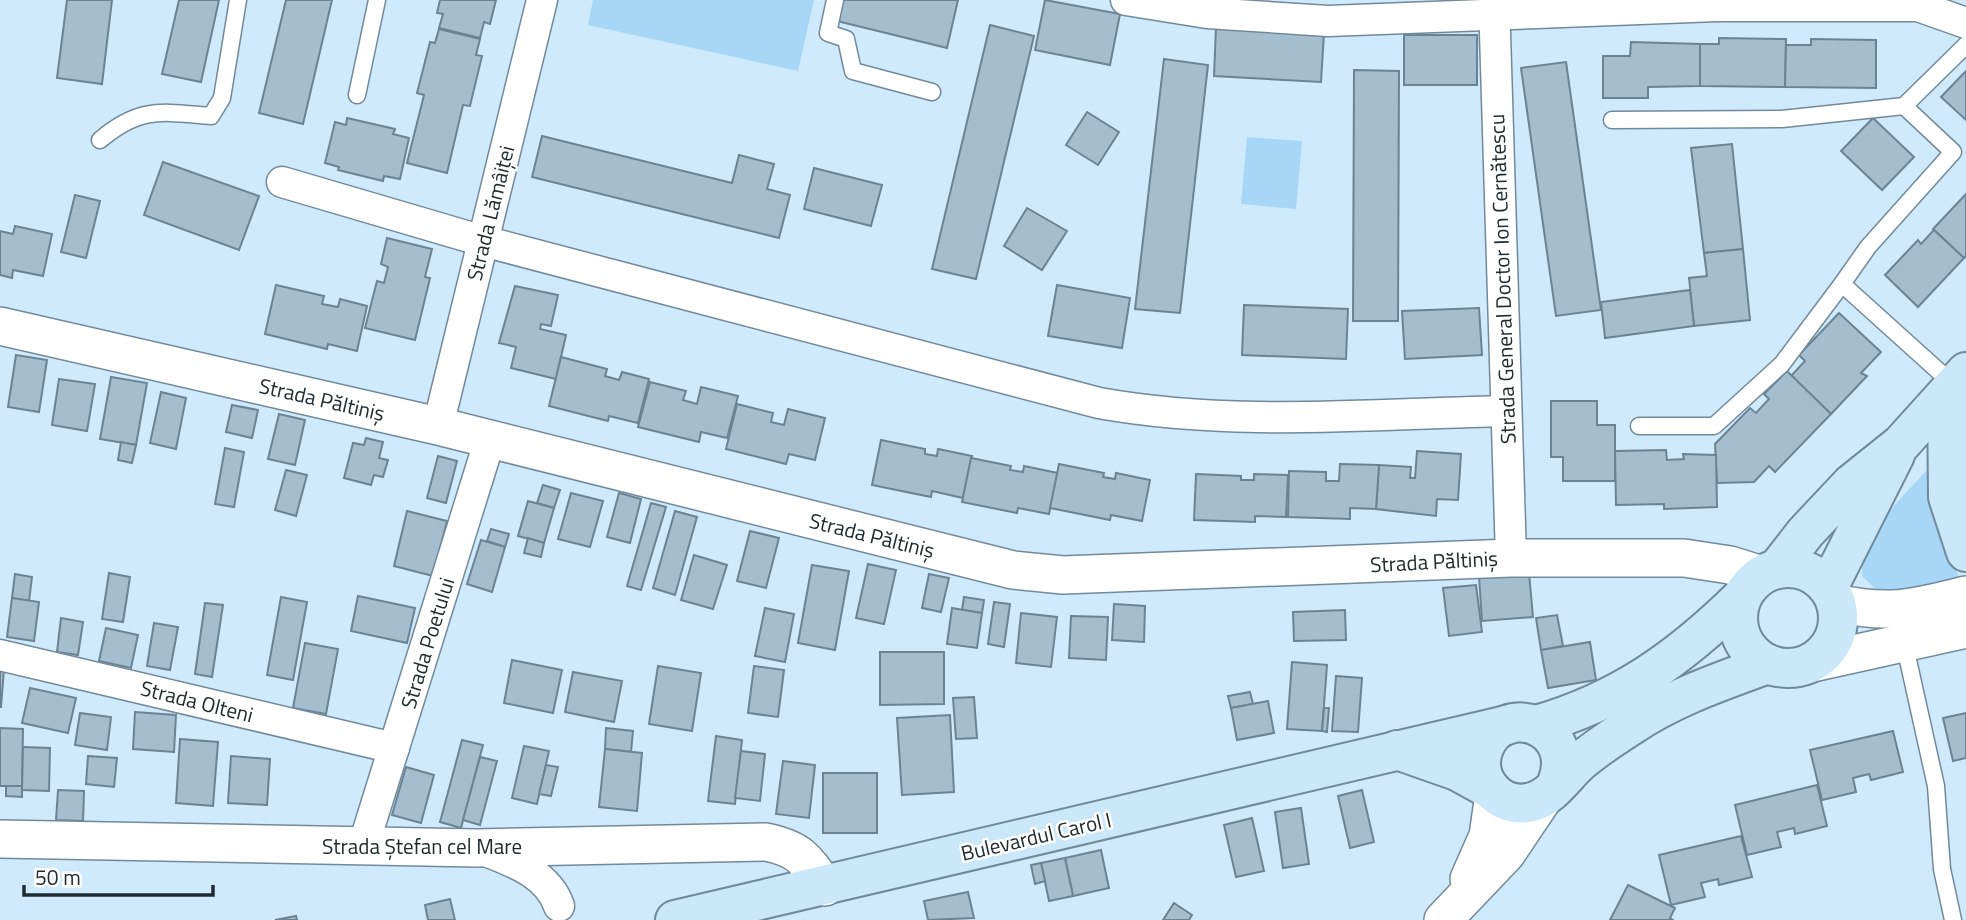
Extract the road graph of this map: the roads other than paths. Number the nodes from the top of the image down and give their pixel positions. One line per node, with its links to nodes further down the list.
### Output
1 (238, 0): 14 (lane)
2 (377, 0): 11 (lane)
3 (542, 0): 16 (street, Strada Lămâiței)
4 (835, 0): 10 (lane)
5 (1126, 0): 7 (street)
6 (1494, 8): 7 (street); 8 (street); 20 (street, Strada General Doctor Ion Cernătescu)
7 (1275, 9)
8 (1966, 23)
9 (1966, 45): 12 (lane)
10 (932, 92)
11 (357, 95)
12 (1904, 106): 13 (lane); 17 (lane)
13 (1612, 120)
14 (100, 140)
15 (282, 183): 16 (street)
16 (483, 241): 20 (street); 21 (street, Strada Lămâiței)
17 (1842, 284): 19 (lane); 22 (lane)
18 (0, 326): 21 (street, Strada Păltiniș)
19 (1956, 383): 24 (main road); 25 (main road)
20 (1506, 411): 26 (street, Strada General Doctor Ion Cernătescu)
21 (438, 426): 23 (street, Strada Păltiniș)
22 (1639, 426)
23 (490, 439): 26 (street, Strada Păltiniș); 36 (street, Strada Poetului)
24 (1901, 444): 27 (main road, Bulevardul Carol I); 29 (main road)
25 (1966, 552)
26 (1511, 558): 27 (street, Strada Păltiniș)
27 (1760, 581): 29 (main road); 33 (main road); 35 (main road, Bulevardul Carol I)
28 (1966, 595): 29 (street)
29 (1832, 596): 34 (main road)
30 (1966, 629): 31 (street)
31 (1905, 642): 34 (street); 47 (lane)
32 (0, 655): 36 (street, Strada Olteni)
33 (1768, 664): 34 (main road); 38 (main road)
34 (1808, 664)
35 (1521, 725): 37 (main road, Bulevardul Carol I); 38 (main road); 39 (main road)
36 (394, 748): 41 (street, Strada Poetului)
37 (1397, 750): 39 (main road); 43 (main road, Bulevardul Carol I)
38 (1551, 790): 39 (main road); 45 (street)
39 (1492, 792): 45 (street)
40 (0, 839): 41 (street, Strada Ștefan cel Mare)
41 (363, 847): 42 (street, Strada Ștefan cel Mare)
42 (477, 848): 43 (street, Strada Ștefan cel Mare); 44 (street)
43 (825, 887): 46 (main road, Bulevardul Carol I)
44 (559, 906)
45 (1452, 909)
46 (675, 920)
47 (1953, 920)

